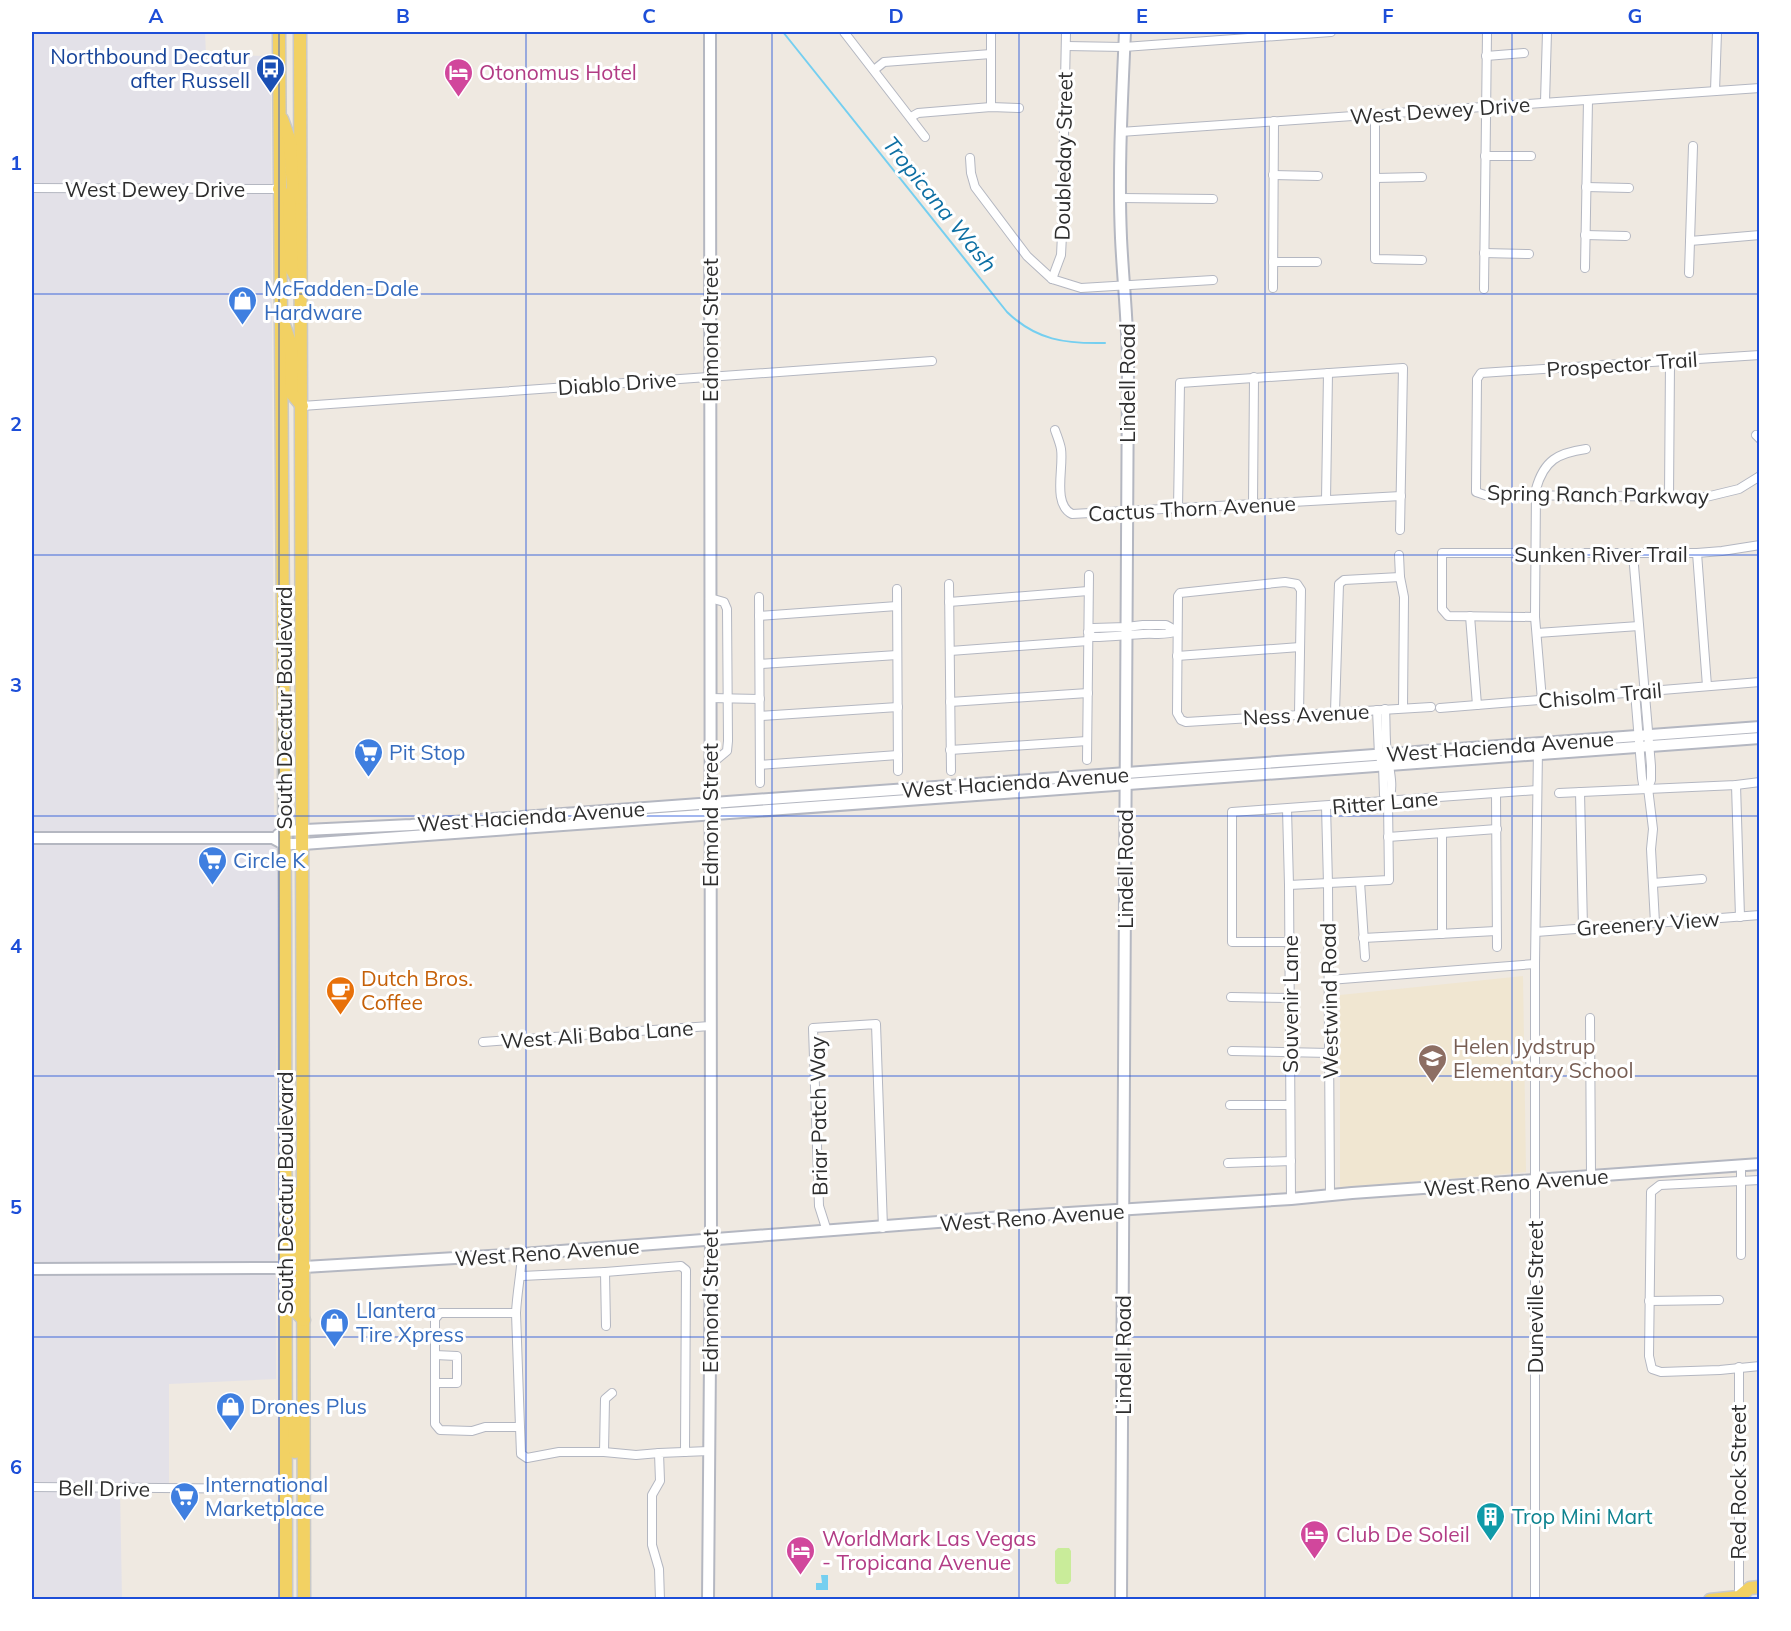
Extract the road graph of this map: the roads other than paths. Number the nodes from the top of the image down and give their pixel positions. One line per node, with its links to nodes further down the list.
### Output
1 (279, 32): 27 (main road, South Decatur Boulevard)
2 (300, 32): 47 (main road, South Decatur Boulevard)
3 (710, 32): 70 (street, Edmond Street)
4 (844, 32): 19 (street)
5 (991, 32): 16 (street)
6 (1066, 32): 14 (street, Doubleday Street)
7 (1125, 32): 15 (street, Lindell Road)
8 (1319, 32): 9 (street); 13 (street)
9 (1331, 32)
10 (1487, 32): 18 (street)
11 (1547, 32): 23 (street)
12 (1717, 32): 21 (street)
13 (1238, 35): 15 (street)
14 (1066, 46): 15 (street); 59 (street, Doubleday Street)
15 (1124, 47): 31 (street, Lindell Road)
16 (991, 54): 19 (street); 24 (street)
17 (1524, 54): 18 (street)
18 (1486, 56): 25 (street)
19 (874, 70): 29 (street)
20 (1760, 88): 21 (street, West Dewey Drive)
21 (1715, 91): 22 (street, West Dewey Drive)
22 (1588, 100): 23 (street, West Dewey Drive); 41 (street)
23 (1545, 102): 25 (street, West Dewey Drive)
24 (991, 107): 26 (street); 29 (street)
25 (1485, 107): 28 (street, West Dewey Drive); 34 (street)
26 (1019, 108)
27 (279, 110): 44 (main road, South Decatur Boulevard); 47 (main road)
28 (1375, 114): 30 (street, West Dewey Drive); 40 (street)
29 (910, 117): 32 (street)
30 (1274, 121): 31 (street, West Dewey Drive); 37 (street)
31 (1120, 132): 45 (street, Lindell Road)
32 (925, 137)
33 (1693, 146): 51 (street)
34 (1485, 156): 35 (street); 52 (street)
35 (1531, 156)
36 (970, 158): 59 (street)
37 (1273, 175): 38 (street); 55 (street)
38 (1318, 176)
39 (1422, 177): 40 (street)
40 (1376, 178): 54 (street)
41 (1586, 187): 43 (street); 48 (street)
42 (32, 188): 44 (street, West Dewey Drive)
43 (1629, 188)
44 (279, 189): 62 (main road); 65 (main road, South Decatur Boulevard)
45 (1121, 198): 46 (street); 61 (street, Lindell Road)
46 (1213, 199)
47 (301, 201): 62 (main road, South Decatur Boulevard)
48 (1585, 235): 50 (street); 57 (street)
49 (1760, 235): 51 (street)
50 (1626, 236)
51 (1690, 240): 58 (street)
52 (1484, 254): 53 (street); 64 (street)
53 (1529, 254)
54 (1422, 260)
55 (1273, 262): 56 (street); 63 (street)
56 (1317, 262)
57 (1585, 268)
58 (1689, 273)
59 (1052, 279): 61 (street)
60 (1213, 280): 61 (street)
61 (1126, 286): 83 (street, Lindell Road)
62 (301, 287): 72 (main road, South Decatur Boulevard)
63 (1273, 288)
64 (1484, 289)
65 (281, 315): 72 (main road); 163 (main road, South Decatur Boulevard)
66 (1760, 355): 68 (street, Prospector Trail)
67 (932, 361): 70 (street, Diablo Drive)
68 (1670, 361): 76 (street, Prospector Trail); 79 (street)
69 (1328, 373): 71 (street); 78 (street); 80 (street)
70 (710, 376): 72 (street, Diablo Drive); 96 (street, Edmond Street)
71 (1254, 377): 81 (street); 82 (street)
72 (302, 406): 159 (main road, South Decatur Boulevard)
73 (1055, 430): 83 (street, Cactus Thorn Avenue)
74 (1586, 449): 77 (street)
75 (1760, 477): 79 (street, Spring Ranch Parkway)
76 (1477, 484): 77 (street, Spring Ranch Parkway)
77 (1535, 495): 79 (street, Spring Ranch Parkway); 87 (street)
78 (1401, 496): 80 (street, Cactus Thorn Avenue); 84 (street)
79 (1669, 497)
80 (1326, 500): 81 (street, Cactus Thorn Avenue)
81 (1253, 505): 82 (street, Cactus Thorn Avenue)
82 (1178, 509): 83 (street, Cactus Thorn Avenue)
83 (1127, 512): 104 (street, Lindell Road)
84 (1400, 530)
85 (1760, 545): 86 (street, Sunken River Trail)
86 (1697, 553): 88 (street, Sunken River Trail); 113 (street)
87 (1535, 554): 88 (street, Sunken River Trail); 100 (street, Sunken River Trail); 101 (street)
88 (1633, 554): 102 (street)
89 (1399, 555): 91 (street)
90 (1089, 575): 94 (street)
91 (1400, 577): 124 (street); 126 (street)
92 (949, 584): 97 (street)
93 (897, 589): 98 (street)
94 (1088, 591): 97 (street); 106 (street)
95 (759, 597): 99 (street)
96 (710, 598): 116 (street, Edmond Street); 117 (street)
97 (949, 602): 108 (street)
98 (897, 606): 99 (street); 109 (street)
99 (759, 616): 111 (street)
100 (1470, 616): 101 (street); 121 (street)
101 (1535, 616): 105 (street)
102 (1638, 626): 105 (street); 114 (street)
103 (1177, 631): 104 (street); 107 (street); 110 (street)
104 (1126, 632): 106 (street); 144 (street, Lindell Road)
105 (1537, 633): 119 (street)
106 (1088, 636): 108 (street); 115 (street)
107 (1300, 647): 110 (street); 127 (street)
108 (950, 651): 120 (street)
109 (897, 655): 111 (street); 122 (street)
110 (1177, 656): 127 (street, Ness Avenue)
111 (760, 664): 118 (street)
112 (1760, 682): 113 (street, Chisolm Trail)
113 (1707, 686): 114 (street, Chisolm Trail)
114 (1639, 692): 119 (street, Chisolm Trail); 134 (street)
115 (1088, 693): 120 (street); 133 (street)
116 (710, 698): 117 (street); 129 (street, Edmond Street)
117 (728, 698): 118 (street); 130 (street)
118 (760, 699): 128 (street)
119 (1542, 700): 121 (street, Chisolm Trail)
120 (950, 702): 136 (street)
121 (1477, 705): 123 (street, Chisolm Trail)
122 (898, 707): 128 (street); 137 (street)
123 (1435, 707): 124 (street, Ness Avenue)
124 (1403, 708): 125 (street, Ness Avenue)
125 (1381, 710): 126 (street, Ness Avenue); 139 (street)
126 (1335, 712): 127 (street, Ness Avenue)
127 (1299, 714)
128 (760, 716): 141 (street)
129 (710, 718): 130 (street); 140 (street, Edmond Street)
130 (728, 718): 140 (street)
131 (1760, 727): 134 (street, West Hacienda Avenue)
132 (1760, 738): 134 (street, West Hacienda Avenue)
133 (1087, 741): 136 (street); 138 (street)
134 (1644, 741): 135 (street, West Hacienda Avenue); 148 (street)
135 (1538, 749): 139 (street, West Hacienda Avenue); 149 (street, Duneville Street)
136 (950, 750): 143 (street)
137 (898, 755): 141 (street); 142 (street)
138 (1087, 760)
139 (1384, 760): 144 (street, West Hacienda Avenue); 153 (street)
140 (710, 765): 155 (street, Edmond Street)
141 (760, 765): 146 (street)
142 (898, 771)
143 (951, 771)
144 (1126, 779): 155 (street, West Hacienda Avenue); 204 (street, Lindell Road)
145 (1760, 782): 147 (street)
146 (760, 783)
147 (1736, 785): 148 (street); 171 (street)
148 (1648, 788): 150 (street); 167 (street)
149 (1537, 790): 151 (street, Ritter Lane); 175 (street, Duneville Street)
150 (1581, 792): 152 (street); 173 (street)
151 (1496, 793): 153 (street, Ritter Lane); 157 (street)
152 (1558, 793)
153 (1388, 802): 154 (street, Ritter Lane); 161 (street)
154 (1326, 806): 156 (street, Ritter Lane); 168 (street, Westwind Road)
155 (711, 809): 158 (street, West Hacienda Avenue); 186 (street, Edmond Street)
156 (1287, 809): 169 (street, Souvenir Lane); 178 (street, Ritter Lane)
157 (1497, 829): 160 (street); 174 (street)
158 (411, 830): 159 (street, West Hacienda Avenue); 164 (street, West Hacienda Avenue)
159 (303, 831): 163 (street, West Hacienda Avenue); 164 (main road, South Decatur Boulevard)
160 (1442, 833): 161 (street); 176 (street)
161 (1388, 837): 166 (street)
162 (32, 838): 163 (street, West Hacienda Avenue)
163 (280, 838): 164 (street, West Hacienda Avenue); 197 (main road, South Decatur Boulevard)
164 (303, 844): 210 (main road, South Decatur Boulevard)
165 (1702, 879): 167 (street)
166 (1360, 882): 168 (street); 177 (street)
167 (1653, 883): 172 (street)
168 (1329, 884): 169 (street); 182 (street, Westwind Road)
169 (1289, 885): 178 (street, Souvenir Lane)
170 (1760, 915): 171 (street, Greenery View)
171 (1740, 917): 172 (street, Greenery View)
172 (1655, 923): 173 (street, Greenery View)
173 (1583, 928): 175 (street, Greenery View)
174 (1496, 931): 176 (street); 179 (street)
175 (1536, 932): 181 (street, Duneville Street)
176 (1442, 934): 177 (street)
177 (1363, 938): 180 (street)
178 (1289, 942): 184 (street, Souvenir Lane)
179 (1497, 947)
180 (1365, 957)
181 (1535, 964): 182 (street); 200 (street, Duneville Street)
182 (1329, 980): 190 (street, Westwind Road)
183 (1231, 997): 184 (street)
184 (1290, 998): 189 (street, Souvenir Lane)
185 (1590, 1018): 198 (street)
186 (710, 1026): 187 (street, West Ali Baba Lane); 207 (street, Edmond Street)
187 (483, 1042)
188 (1232, 1051): 189 (street)
189 (1290, 1053): 190 (street); 192 (street, Souvenir Lane)
190 (1330, 1053): 202 (street, Westwind Road)
191 (1230, 1105): 192 (street)
192 (1290, 1105): 193 (street, Souvenir Lane)
193 (1291, 1161): 194 (street); 203 (street, Souvenir Lane)
194 (1228, 1163)
195 (1760, 1164): 196 (street, West Reno Avenue)
196 (1742, 1166): 198 (street, West Reno Avenue); 201 (street)
197 (285, 1177): 210 (main road); 211 (main road, South Decatur Boulevard)
198 (1591, 1177): 200 (street, West Reno Avenue)
199 (1760, 1180): 201 (street)
200 (1535, 1181): 202 (street, West Reno Avenue); 242 (street, Duneville Street)
201 (1742, 1182): 209 (street); 216 (street)
202 (1330, 1195): 203 (street, West Reno Avenue)
203 (1291, 1199): 204 (street, West Reno Avenue)
204 (1123, 1210): 205 (street, West Reno Avenue); 241 (street, Lindell Road)
205 (883, 1228): 206 (street, West Reno Avenue); 206 (street, Briar Patch Way)
206 (827, 1231): 207 (street, West Reno Avenue)
207 (711, 1240): 208 (street, West Reno Avenue); 227 (street, Edmond Street)
208 (522, 1254): 210 (street, West Reno Avenue); 214 (street)
209 (1741, 1255)
210 (304, 1267): 218 (main road, South Decatur Boulevard)
211 (285, 1268): 212 (street); 218 (main road); 225 (main road, South Decatur Boulevard)
212 (32, 1269)
213 (605, 1272): 214 (street); 219 (street); 229 (street)
214 (522, 1276): 217 (street)
215 (1719, 1300): 216 (street)
216 (1649, 1301): 222 (street)
217 (516, 1313): 220 (street); 226 (street)
218 (304, 1320): 233 (main road, South Decatur Boulevard)
219 (606, 1326)
220 (435, 1355): 223 (street); 223 (street)
221 (1760, 1366): 222 (street)
222 (1738, 1367): 236 (street, Red Rock Street)
223 (435, 1383): 226 (street)
224 (612, 1393): 228 (street)
225 (286, 1407): 232 (main road, South Decatur Boulevard); 233 (main road)
226 (520, 1427): 228 (street)
227 (709, 1451): 229 (street); 240 (street, Edmond Street)
228 (604, 1452): 230 (street)
229 (685, 1452): 230 (street)
230 (659, 1453): 239 (street)
231 (32, 1487): 232 (street, Bell Drive)
232 (285, 1489): 234 (main road); 237 (main road, South Decatur Boulevard)
233 (303, 1490): 234 (main road, South Decatur Boulevard)
234 (304, 1549): 238 (main road, South Decatur Boulevard)
235 (1760, 1587): 236 (main road)
236 (1740, 1598): 243 (main road)
237 (286, 1599)
238 (304, 1599)
239 (660, 1599)
240 (708, 1599)
241 (1121, 1599)
242 (1535, 1599)
243 (1710, 1599)

